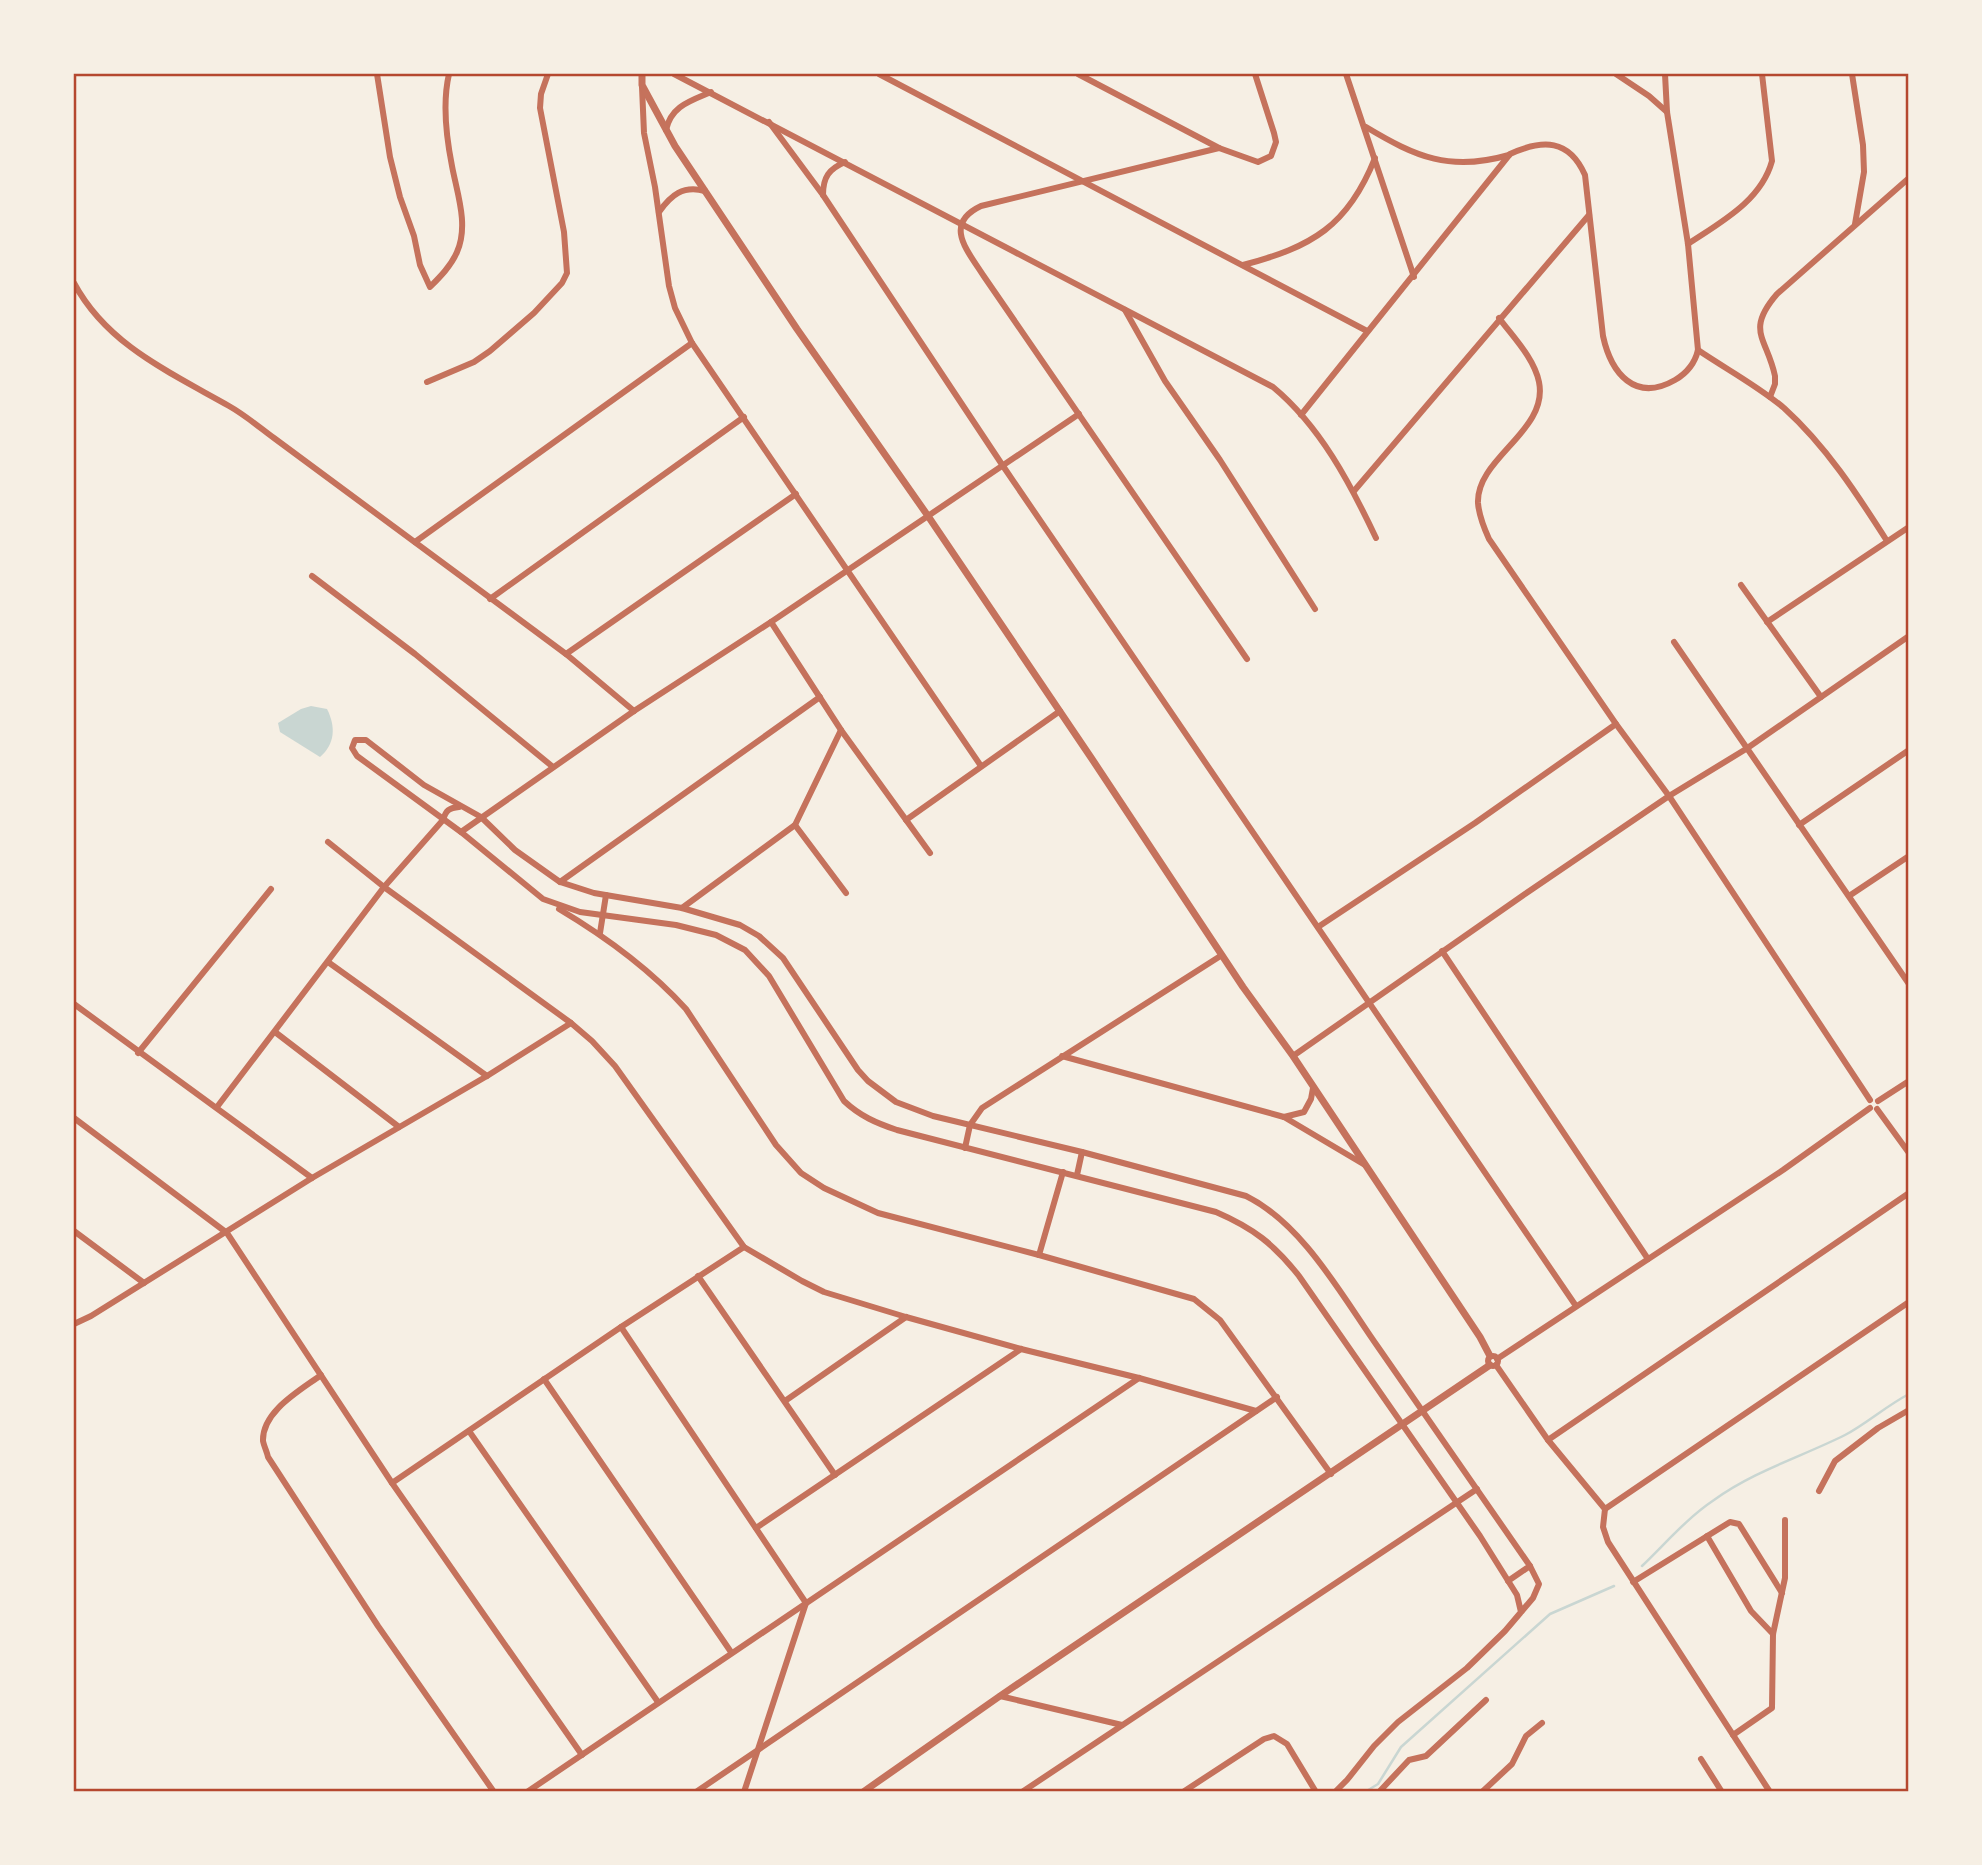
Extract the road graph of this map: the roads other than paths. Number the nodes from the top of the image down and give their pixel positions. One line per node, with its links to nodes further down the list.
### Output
1 (377, 74): 2 (street)
2 (449, 74)
3 (548, 74): 41 (street)
4 (642, 74): 14 (street)
5 (674, 74): 15 (street)
6 (879, 74): 25 (street)
7 (1078, 74): 20 (street)
8 (1255, 74): 20 (street)
9 (1346, 74): 18 (street)
10 (1616, 74): 16 (street)
11 (1665, 74): 16 (street)
12 (1762, 74): 32 (street)
13 (1852, 74): 31 (street)
14 (642, 85): 19 (street); 28 (street)
15 (712, 92): 17 (street); 19 (street)
16 (1667, 112): 32 (street)
17 (769, 122): 23 (street); 27 (street)
18 (1366, 127): 21 (street); 22 (street)
19 (666, 130): 26 (street)
20 (1219, 148): 25 (street)
21 (1510, 154): 29 (street); 34 (street)
22 (1376, 158): 33 (street); 34 (street)
23 (845, 162): 27 (street); 30 (street)
24 (1909, 178): 31 (street)
25 (1079, 181): 30 (street); 33 (street)
26 (705, 191): 28 (street); 49 (street)
27 (823, 195): 46 (street)
28 (659, 212): 39 (street)
29 (1590, 215): 37 (street); 40 (street)
30 (962, 222): 36 (street); 43 (street)
31 (1855, 225): 42 (street)
32 (1688, 244): 40 (street)
33 (1243, 265): 38 (street)
34 (1414, 277): 38 (street)
35 (74, 283): 53 (street)
36 (1123, 308): 44 (street); 58 (street)
37 (1499, 318): 47 (street); 69 (street)
38 (1367, 331): 44 (street)
39 (692, 343): 45 (street); 53 (street)
40 (1698, 350): 42 (street)
41 (427, 382)
42 (1770, 397): 52 (street)
43 (1079, 414): 46 (street); 64 (street)
44 (1301, 415): 47 (street)
45 (744, 417): 48 (street); 57 (street)
46 (1003, 466): 49 (street); 95 (street)
47 (1354, 491): 51 (street)
48 (796, 494): 54 (street); 63 (street)
49 (928, 516): 54 (street); 68 (street)
50 (1909, 527): 52 (street)
51 (1376, 538)
52 (1887, 541): 60 (street)
53 (415, 542): 57 (street)
54 (848, 570): 59 (street); 73 (street)
55 (312, 576): 74 (street)
56 (1741, 584): 60 (street)
57 (490, 599): 63 (street)
58 (1315, 609)
59 (771, 622): 65 (street); 67 (street)
60 (1767, 622): 66 (street)
61 (1909, 636): 66 (street)
62 (1674, 642): 71 (street)
63 (566, 654): 67 (street)
64 (1247, 659)
65 (820, 697): 70 (street); 86 (street)
66 (1821, 697): 71 (street)
67 (634, 711): 74 (street)
68 (1060, 712): 73 (street); 98 (street)
69 (1616, 724): 75 (street); 95 (street)
70 (841, 730): 79 (street); 80 (street)
71 (1746, 749): 75 (street); 81 (street)
72 (1909, 750): 81 (street)
73 (981, 766): 79 (street)
74 (553, 767): 77 (street)
75 (1669, 796): 97 (street); 113 (street)
76 (461, 806): 77 (street); 78 (street); 78 (street)
77 (481, 817): 82 (street); 86 (street)
78 (443, 820): 82 (street); 87 (street)
79 (906, 820): 84 (street)
80 (795, 825): 89 (street); 93 (street)
81 (1799, 825): 91 (street)
82 (461, 832): 92 (street)
83 (328, 842): 87 (street)
84 (930, 853)
85 (1909, 856): 91 (street)
86 (560, 882): 90 (street)
87 (384, 887): 99 (street); 105 (street)
88 (271, 889): 107 (street)
89 (846, 893)
90 (606, 895): 93 (street); 94 (street)
91 (1849, 896): 101 (street)
92 (543, 899): 94 (street); 96 (street)
93 (682, 908): 117 (street)
94 (604, 916): 96 (street); 119 (street)
95 (1318, 927): 104 (street)
96 (600, 933): 130 (street)
97 (1442, 951): 104 (street); 131 (street)
98 (1222, 955): 108 (street); 109 (street)
99 (328, 962): 106 (street); 110 (street)
100 (1909, 968): 101 (street)
101 (1901, 973): 102 (street)
102 (1909, 984)
103 (74, 1003): 107 (street)
104 (1368, 1003): 109 (street); 135 (street)
105 (571, 1023): 110 (street); 129 (street)
106 (275, 1032): 114 (street); 118 (street)
107 (138, 1053): 114 (street)
108 (1062, 1056): 116 (street); 117 (street)
109 (1293, 1056): 112 (street)
110 (486, 1076): 118 (street)
111 (1909, 1081): 113 (street)
112 (1313, 1088): 116 (street); 122 (street)
113 (1874, 1105): 121 (street); 131 (street)
114 (217, 1107): 125 (street)
115 (74, 1118): 128 (street)
116 (1284, 1118): 122 (street)
117 (970, 1125): 119 (street); 120 (street)
118 (399, 1127): 125 (street)
119 (965, 1147): 123 (street)
120 (1082, 1152): 124 (street); 148 (street)
121 (1909, 1153)
122 (1365, 1165): 140 (street)
123 (1063, 1172): 124 (street); 130 (street)
124 (1077, 1175): 149 (street)
125 (312, 1178): 128 (street)
126 (1909, 1193): 151 (street)
127 (74, 1231): 133 (street)
128 (227, 1233): 133 (street); 141 (street)
129 (744, 1247): 132 (street); 136 (street)
130 (1039, 1255): 144 (street)
131 (1648, 1259): 135 (street)
132 (698, 1276): 138 (street); 145 (street)
133 (144, 1283): 137 (street)
134 (1909, 1302): 158 (street)
135 (1576, 1306): 140 (street)
136 (906, 1317): 139 (street); 145 (street)
137 (74, 1324)
138 (621, 1327): 143 (street); 160 (street)
139 (1021, 1349): 142 (street); 153 (street)
140 (1493, 1361): 148 (street); 151 (street)
141 (321, 1375): 154 (street); 179 (street)
142 (1139, 1378): 147 (street); 166 (street)
143 (544, 1379): 150 (street); 169 (street)
144 (1277, 1397): 147 (street); 152 (street)
145 (785, 1401): 153 (street)
146 (1909, 1410): 156 (street)
147 (1256, 1411): 176 (street)
148 (1423, 1411): 149 (street); 155 (street)
149 (1402, 1426): 152 (street); 157 (street)
150 (469, 1431): 154 (street); 172 (street)
151 (1548, 1440): 158 (street)
152 (1331, 1474): 170 (street)
153 (835, 1475): 160 (street)
154 (392, 1483): 177 (street)
155 (1478, 1489): 157 (street); 162 (street)
156 (1819, 1491)
157 (1457, 1503): 163 (street); 174 (street)
158 (1605, 1509): 164 (street)
159 (1785, 1520): 165 (street)
160 (756, 1528): 166 (street)
161 (1707, 1536): 164 (street); 165 (street); 168 (street)
162 (1530, 1566): 163 (street); 167 (street)
163 (1508, 1581): 167 (street)
164 (1633, 1582): 175 (street)
165 (1782, 1593): 168 (street)
166 (806, 1603): 169 (street); 176 (street)
167 (1521, 1612): 187 (street)
168 (1773, 1634): 175 (street)
169 (731, 1652): 172 (street)
170 (1000, 1696): 174 (street); 183 (street)
171 (1486, 1700): 188 (street)
172 (658, 1702): 177 (street)
173 (1542, 1723): 189 (street)
174 (1122, 1725): 184 (street)
175 (1733, 1735): 191 (street)
176 (758, 1749): 181 (street); 182 (street)
177 (582, 1755): 180 (street)
178 (1701, 1759): 190 (street)
179 (494, 1791)
180 (527, 1791)
181 (696, 1791)
182 (744, 1791)
183 (863, 1791)
184 (1022, 1791)
185 (1183, 1791): 186 (street)
186 (1316, 1791)
187 (1335, 1791)
188 (1379, 1791)
189 (1482, 1791)
190 (1722, 1791)
191 (1770, 1791)

